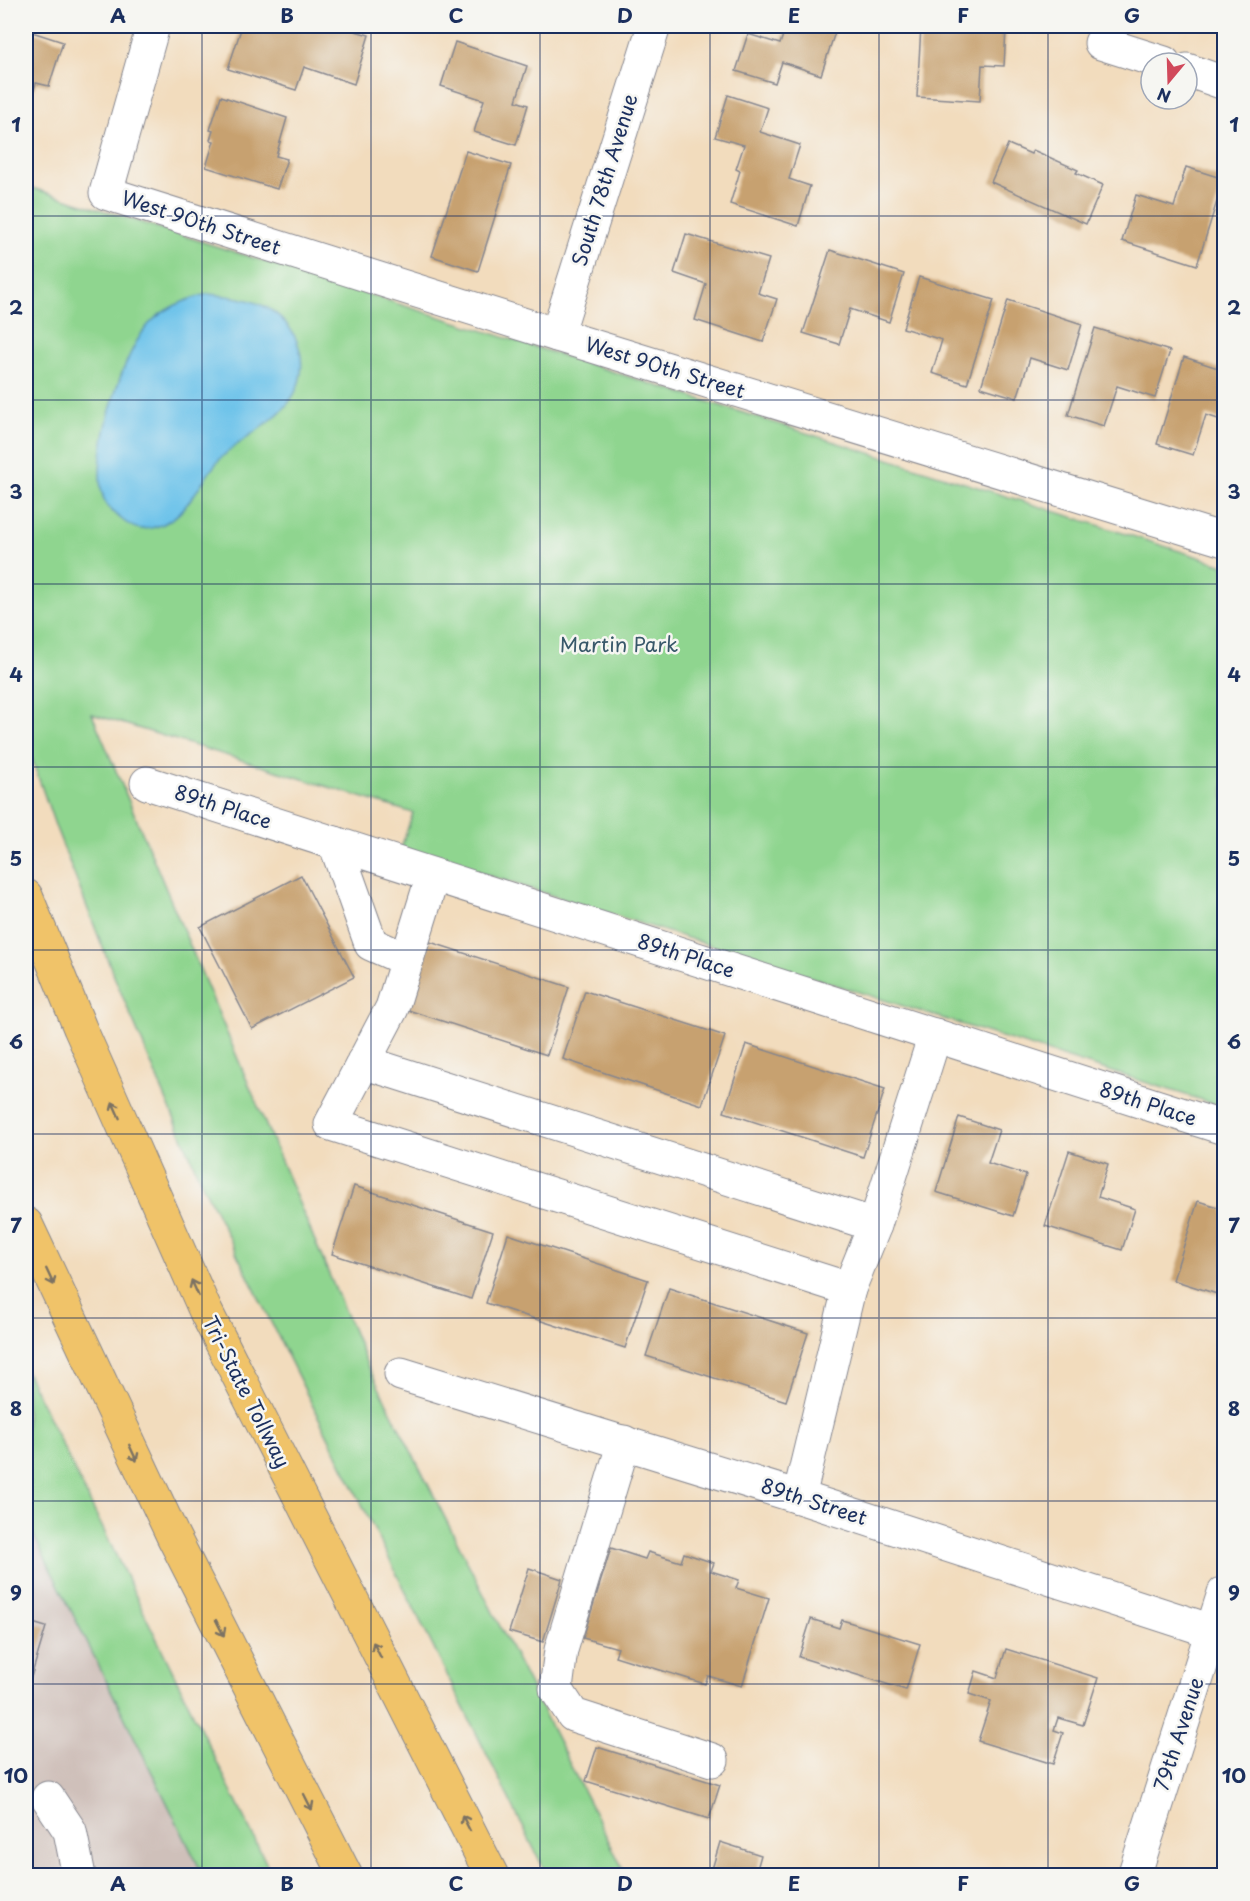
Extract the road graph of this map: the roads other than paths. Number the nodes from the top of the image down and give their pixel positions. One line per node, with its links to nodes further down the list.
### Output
1 (153, 26): 7 (street, West 90th Street)
2 (654, 26): 7 (street, South 78th Avenue)
3 (1101, 43): 4 (street)
4 (1139, 55)
5 (1199, 74): 6 (street)
6 (1224, 83)
7 (557, 335): 8 (street, West 90th Street)
8 (1224, 540)
9 (147, 783): 10 (street, 89th Place)
10 (335, 843): 11 (street, 89th Place); 13 (street)
11 (433, 875): 13 (street); 14 (street, 89th Place)
12 (26, 896): 29 (highway, Tri-State Tollway, one-way to 12)
13 (407, 960): 15 (street)
14 (935, 1035): 16 (street, 89th Place); 18 (street)
15 (363, 1062): 18 (street); 19 (street)
16 (1224, 1128)
17 (26, 1224): 28 (highway, one-way to 28)
18 (875, 1225): 19 (street)
19 (849, 1288): 22 (street)
20 (401, 1374): 21 (street, 89th Street)
21 (624, 1442): 22 (street, 89th Street); 25 (street)
22 (799, 1497): 24 (street, 89th Street)
23 (1224, 1593): 24 (street, 79th Avenue)
24 (1218, 1633): 30 (street, 79th Avenue)
25 (712, 1760)
26 (48, 1798): 27 (street)
27 (79, 1875)
28 (346, 1875)
29 (492, 1875)
30 (1134, 1875)

